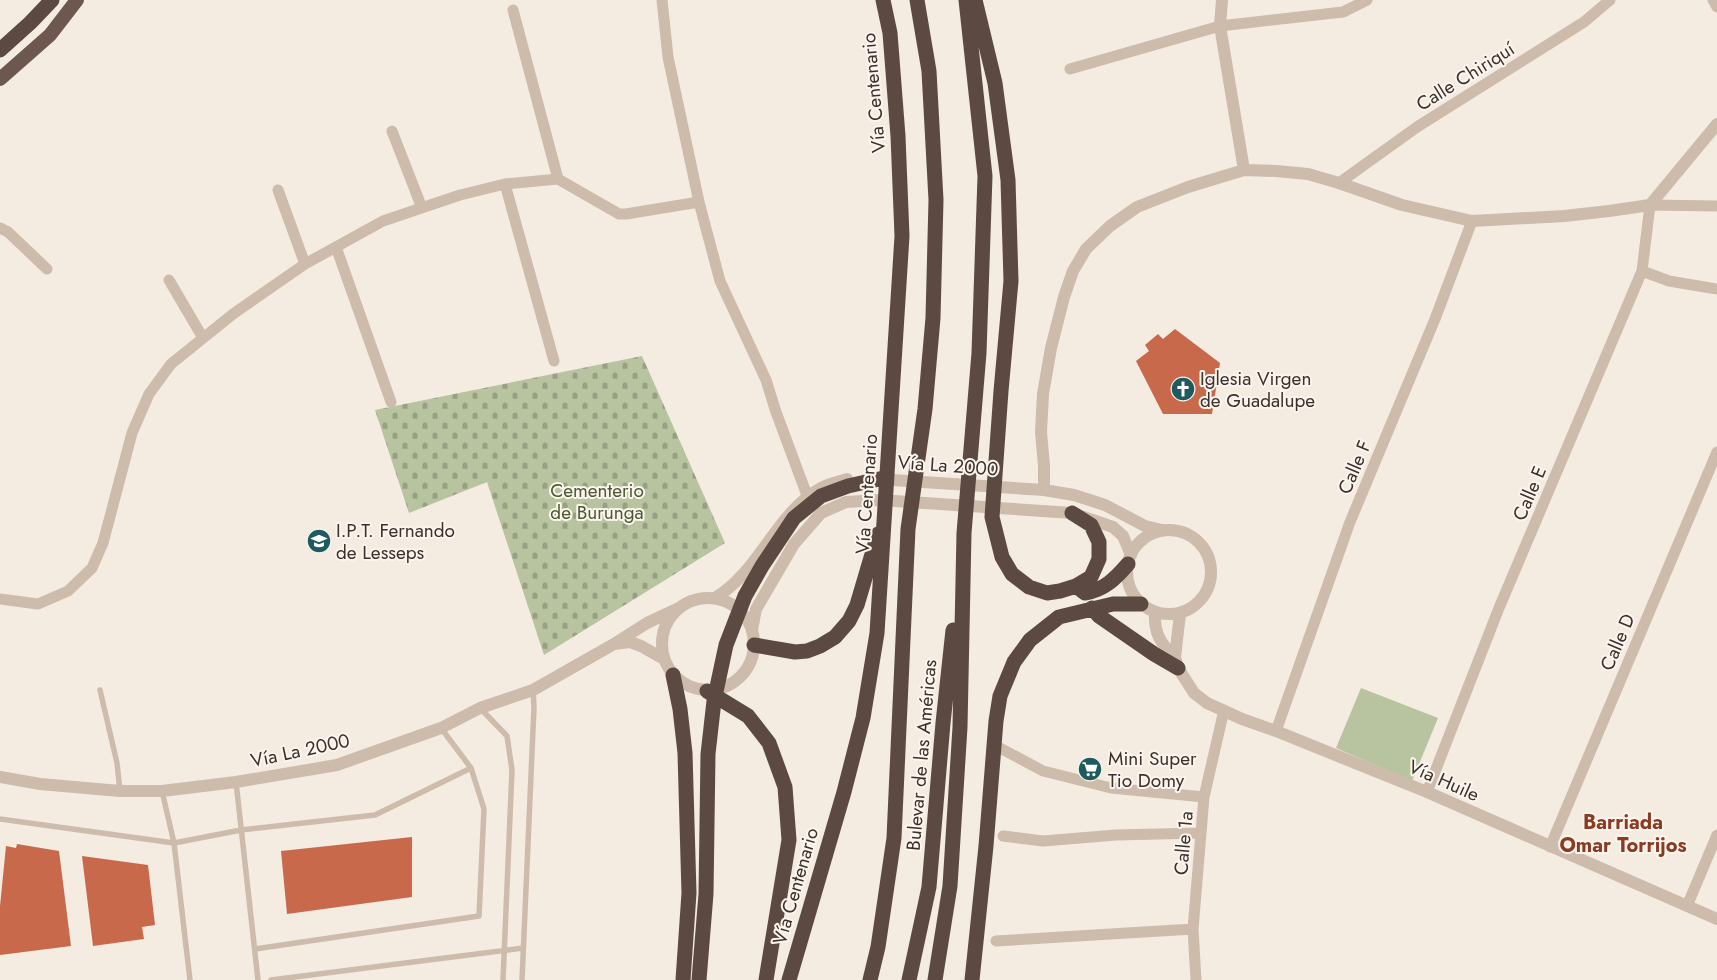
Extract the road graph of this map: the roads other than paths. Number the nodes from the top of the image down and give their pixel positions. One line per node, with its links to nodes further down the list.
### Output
1 (52, 0): 15 (highway)
2 (77, 0): 17 (highway)
3 (662, 0): 25 (street)
4 (883, 0): 44 (highway, Vía Centenario)
5 (917, 0): 100 (highway)
6 (966, 0): 47 (highway)
7 (975, 0): 49 (highway)
8 (1222, 0): 14 (street)
9 (1367, 0): 14 (street)
10 (1610, 0): 22 (street, Calle Chiriquí)
11 (1713, 0): 12 (street)
12 (1717, 7)
13 (512, 10): 21 (street)
14 (1220, 26): 16 (street); 20 (street)
15 (0, 50)
16 (1070, 69)
17 (0, 79)
18 (1717, 124): 26 (street)
19 (392, 130): 28 (street)
20 (1244, 170): 22 (street); 42 (street)
21 (558, 179): 23 (street); 25 (street)
22 (1339, 183): 29 (street)
23 (505, 184): 28 (street); 38 (street)
24 (278, 190): 32 (street)
25 (699, 202): 43 (street)
26 (1650, 205): 27 (street); 29 (street); 34 (street, Calle E)
27 (1717, 206)
28 (422, 208): 31 (street)
29 (1472, 221): 68 (street, Calle F)
30 (0, 228): 33 (street)
31 (336, 247): 32 (street); 39 (street)
32 (305, 264): 37 (street)
33 (47, 269)
34 (1642, 271): 36 (street); 75 (street, Calle E)
35 (169, 280): 37 (street)
36 (1717, 289)
37 (203, 338): 51 (street)
38 (554, 361)
39 (391, 402)
40 (1717, 452): 83 (street, Calle D)
41 (879, 479): 42 (street, Vía La 2000); 43 (street, Vía La 2000); 97 (highway)
42 (1044, 490): 46 (street, Vía La 2000)
43 (808, 498): 50 (street, Vía La 2000)
44 (883, 505): 45 (street, Vía La 2000); 57 (street, Vía La 2000); 57 (highway); 99 (highway, Vía Centenario)
45 (1072, 513): 48 (street, Vía La 2000); 49 (highway)
46 (1162, 530): 48 (street); 56 (street)
47 (964, 532): 101 (highway, Bulevar de las Américas); 102 (highway)
48 (1129, 560): 49 (highway); 52 (street)
49 (1076, 586)
50 (715, 598): 53 (street); 57 (street)
51 (0, 599)
52 (1141, 604): 54 (highway); 55 (street)
53 (679, 608): 58 (street, Vía La 2000); 59 (street)
54 (1092, 608): 60 (highway); 103 (highway)
55 (1155, 613): 56 (street); 60 (street, Vía Huile)
56 (1180, 614): 60 (street)
57 (753, 638): 64 (street)
58 (614, 644): 59 (street); 63 (street, Vía La 2000)
59 (664, 659): 61 (street)
60 (1176, 662): 66 (street, Vía Huile)
61 (673, 675): 64 (street); 96 (highway)
62 (100, 690): 73 (lane)
63 (533, 690): 65 (street, Vía La 2000); 88 (lane)
64 (706, 690): 98 (highway)
65 (480, 708): 67 (street, Vía La 2000); 90 (lane)
66 (1224, 710): 68 (street, Vía Huile); 76 (street, Calle 1a)
67 (441, 728): 70 (lane); 72 (street, Vía La 2000)
68 (1276, 731): 75 (street, Vía Huile)
69 (1000, 748): 76 (street)
70 (471, 768): 78 (lane); 89 (lane)
71 (0, 777): 73 (street, Vía La 2000)
72 (236, 782): 74 (street, Vía La 2000); 78 (lane)
73 (120, 791): 74 (street, Vía La 2000)
74 (162, 791): 82 (lane)
75 (1427, 792): 83 (street, Vía Huile)
76 (1204, 797): 79 (street, Calle 1a)
77 (0, 819): 82 (lane)
78 (241, 830): 82 (lane); 89 (lane)
79 (1201, 833): 81 (street); 86 (street, Calle 1a)
80 (1717, 835): 84 (street)
81 (1003, 836)
82 (174, 843): 91 (lane)
83 (1550, 847): 84 (street, Vía Huile)
84 (1687, 906): 85 (street, Vía Huile)
85 (1717, 919)
86 (1193, 929): 87 (street); 104 (street, Calle 1a)
87 (996, 941)
88 (523, 948): 90 (lane); 95 (lane)
89 (255, 949): 92 (lane)
90 (504, 950): 93 (lane); 94 (lane)
91 (190, 980)
92 (258, 980)
93 (271, 980)
94 (503, 980)
95 (522, 980)
96 (683, 980)
97 (699, 980)
98 (766, 980)
99 (789, 980)
100 (870, 980)
101 (909, 980)
102 (935, 980)
103 (972, 980)
104 (1196, 980)

